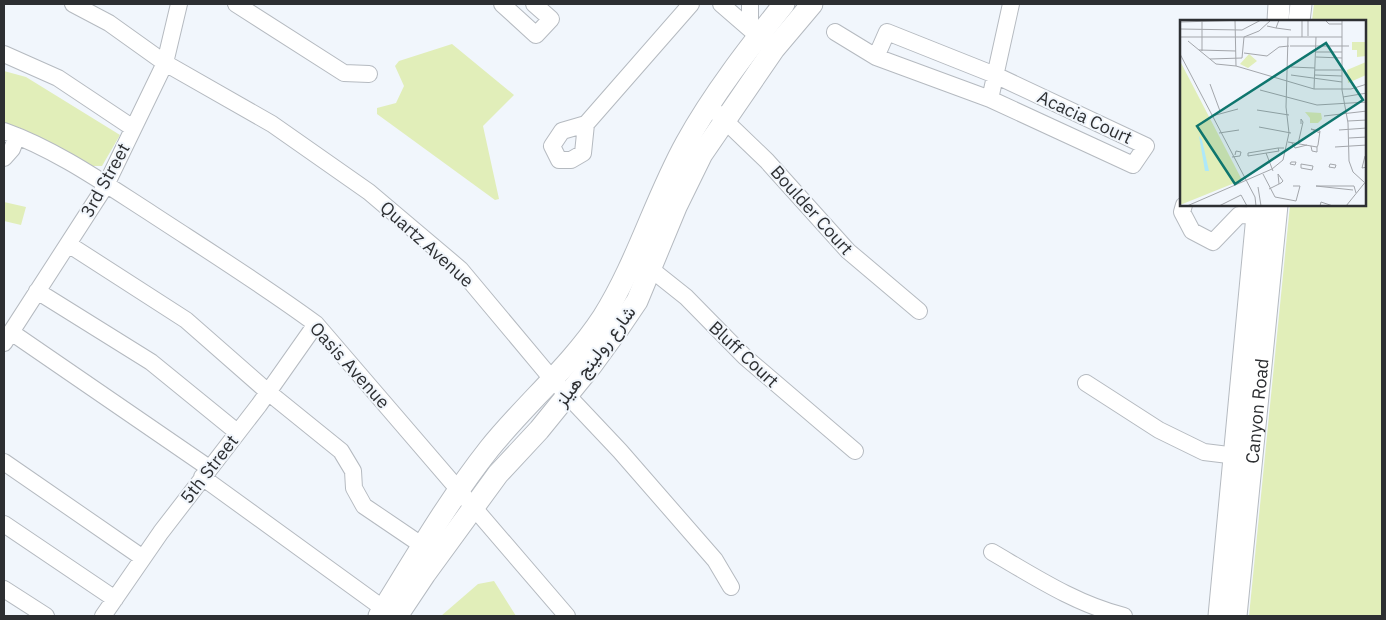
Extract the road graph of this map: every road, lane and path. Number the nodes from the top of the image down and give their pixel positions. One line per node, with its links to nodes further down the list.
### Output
1 (73, 4): 21 (street, Quartz Avenue)
2 (179, 4): 21 (street, 3rd Street)
3 (236, 4): 23 (street)
4 (502, 4): 5 (street)
5 (534, 4)
6 (691, 4): 27 (street)
7 (721, 4): 17 (street)
8 (750, 4): 17 (street)
9 (784, 4): 17 (main road, شارع رولينج هيلز)
10 (812, 4): 17 (main road, شارع رولينج هيلز)
11 (1011, 4): 24 (street)
12 (1280, 4): 14 (main road)
13 (1301, 4): 15 (main road)
14 (1278, 20)
15 (1299, 20)
16 (835, 32): 20 (street, Acacia Court)
17 (761, 38): 26 (main road, شارع رولينج هيلز)
18 (923, 46): 20 (street, Acacia Court); 22 (street); 24 (street, Acacia Court)
19 (4, 54): 28 (street)
20 (876, 57): 22 (street, Acacia Court)
21 (174, 69): 28 (street, 3rd Street); 41 (street, Quartz Avenue)
22 (912, 71): 25 (street, Acacia Court)
23 (369, 74)
24 (995, 75): 25 (street); 25 (street, Acacia Court)
25 (990, 99)
26 (716, 113): 35 (main road, شارع رولينج هيلز); 37 (street, Boulder Court)
27 (586, 124)
28 (133, 128): 31 (street, 3rd Street)
29 (10, 133): 30 (street); 31 (street, Oasis Avenue)
30 (4, 158)
31 (106, 184): 34 (street, 3rd Street); 38 (street, Oasis Avenue)
32 (1184, 206): 33 (street)
33 (1257, 210): 45 (main road, Canyon Road)
34 (68, 244): 36 (street, 3rd Street); 42 (street)
35 (643, 262): 41 (main road, شارع رولينج هيلز); 44 (street, Bluff Court)
36 (38, 291): 39 (street, 3rd Street); 43 (street)
37 (919, 311)
38 (316, 324): 42 (street, 5th Street); 48 (street, Oasis Avenue)
39 (7, 338): 47 (street)
40 (1086, 384): 45 (street)
41 (559, 386): 48 (main road, شارع رولينج هيلز); 49 (main road, شارع رولينج هيلز); 54 (street, Quartz Avenue)
42 (268, 392): 43 (street, 5th Street); 51 (street)
43 (237, 432): 47 (street, 5th Street)
44 (854, 451)
45 (1243, 457): 62 (main road, Canyon Road); 63 (main road, Canyon Road)
46 (4, 462): 53 (street)
47 (206, 473): 53 (street, 5th Street); 57 (street)
48 (459, 490): 49 (street, Oasis Avenue); 51 (main road, شارع رولينج هيلز)
49 (473, 507): 57 (main road, شارع رولينج هيلز); 60 (street, Oasis Avenue)
50 (4, 524): 56 (street)
51 (423, 546): 57 (main road, شارع رولينج هيلز)
52 (992, 552): 61 (street)
53 (143, 558): 56 (street, 5th Street)
54 (731, 587)
55 (4, 589): 58 (street)
56 (116, 599): 59 (street, 5th Street)
57 (386, 614)
58 (46, 616)
59 (103, 616)
60 (567, 616)
61 (1124, 616)
62 (1219, 616)
63 (1236, 616)

